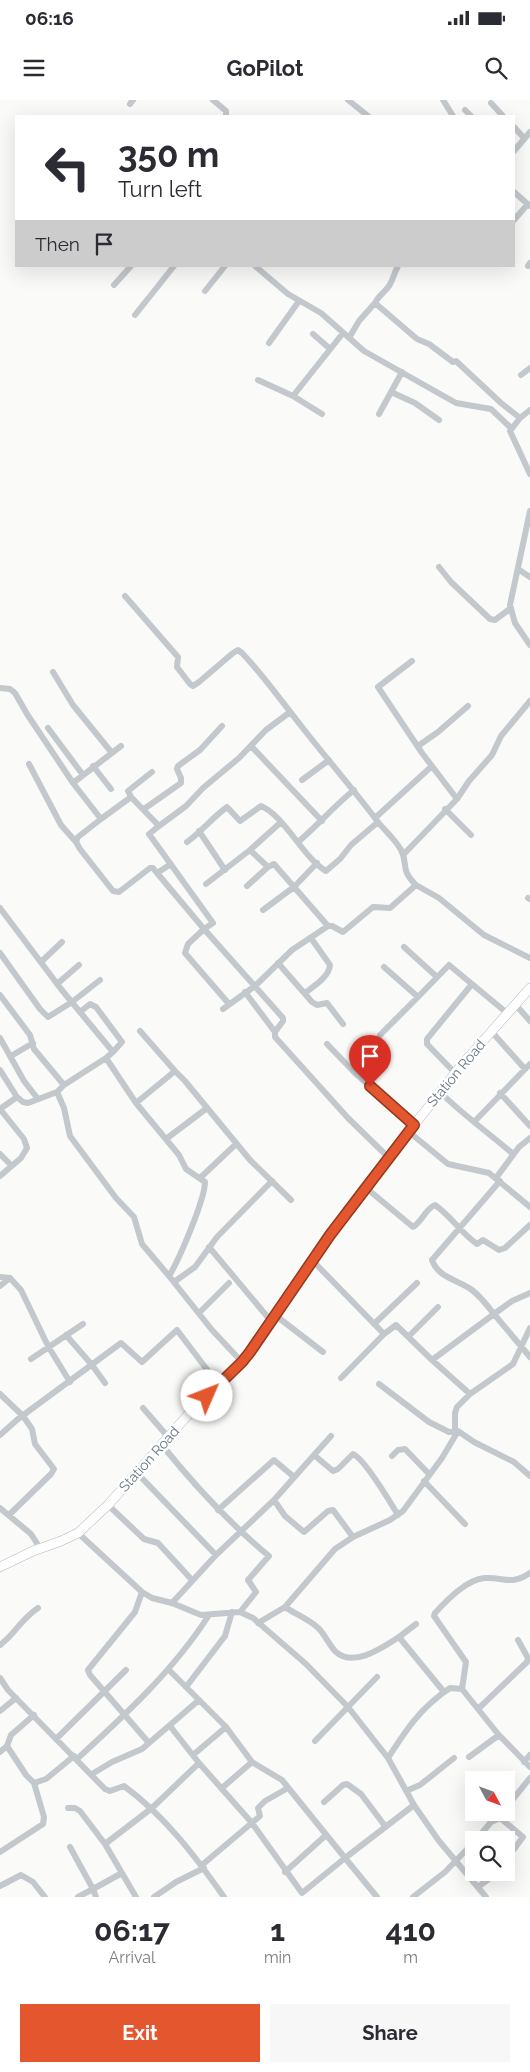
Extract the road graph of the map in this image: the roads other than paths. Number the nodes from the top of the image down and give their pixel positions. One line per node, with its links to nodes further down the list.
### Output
1 (213, 100): 6 (street)
2 (348, 100): 7 (street)
3 (443, 100): 8 (street)
4 (491, 103): 10 (street)
5 (466, 110): 9 (street)
6 (226, 115)
7 (367, 115)
8 (453, 115)
9 (471, 115)
10 (502, 115)
11 (515, 128): 13 (street)
12 (530, 132): 13 (street)
13 (524, 138): 14 (street)
14 (515, 150)
15 (515, 193): 16 (street)
16 (529, 205): 17 (street)
17 (515, 219)
18 (131, 267): 23 (street)
19 (173, 267): 27 (street)
20 (224, 267): 24 (street)
21 (256, 267): 25 (street)
22 (397, 267): 26 (street)
23 (114, 285)
24 (205, 291)
25 (299, 301): 28 (street); 31 (street)
26 (375, 303): 30 (street); 42 (street)
27 (135, 315)
28 (343, 332): 30 (street); 32 (street)
29 (313, 334): 32 (street)
30 (349, 338): 34 (street)
31 (269, 343)
32 (329, 348): 38 (street)
33 (530, 368): 35 (street)
34 (402, 372): 37 (street); 44 (street)
35 (521, 375)
36 (258, 380): 38 (street)
37 (391, 392): 41 (street); 43 (street)
38 (292, 396): 40 (street)
39 (530, 410): 42 (street)
40 (322, 414)
41 (379, 414)
42 (520, 418): 44 (street)
43 (438, 420)
44 (510, 428): 45 (street)
45 (528, 465): 46 (street)
46 (530, 474)
47 (530, 511): 49 (street)
48 (439, 567): 52 (street)
49 (518, 569): 50 (street); 52 (street)
50 (530, 577)
51 (125, 596): 59 (street)
52 (511, 608): 53 (street)
53 (530, 645)
54 (412, 661): 64 (street)
55 (53, 672): 65 (street)
56 (0, 688): 73 (street)
57 (530, 701): 77 (street)
58 (468, 706): 64 (street)
59 (290, 712): 63 (street); 66 (street)
60 (222, 726): 78 (street)
61 (48, 728): 71 (street)
62 (121, 746): 65 (street)
63 (251, 746): 82 (street); 84 (street)
64 (418, 746): 69 (street)
65 (112, 754): 68 (street)
66 (329, 760): 72 (street); 75 (street)
67 (30, 764): 87 (street)
68 (93, 766): 71 (street); 74 (street)
69 (432, 766): 77 (street); 81 (street)
70 (152, 772): 76 (street)
71 (83, 775): 73 (street)
72 (302, 780)
73 (73, 783): 80 (street)
74 (111, 789)
75 (354, 790): 81 (street); 82 (street)
76 (131, 797): 78 (street); 80 (street)
77 (457, 799): 79 (street)
78 (144, 809): 84 (street)
79 (445, 810): 86 (street); 91 (street)
80 (101, 819): 87 (street)
81 (377, 820): 91 (street); 92 (street)
82 (322, 821): 89 (street)
83 (280, 823): 85 (street); 89 (street); 90 (street)
84 (159, 826): 93 (street)
85 (199, 832): 88 (street); 95 (street)
86 (471, 835)
87 (76, 842): 96 (street)
88 (187, 842)
89 (298, 842): 92 (street)
90 (250, 850): 94 (street); 95 (street)
91 (403, 855): 98 (street)
92 (317, 863): 100 (street)
93 (171, 864): 96 (street); 104 (street)
94 (268, 867): 99 (street); 100 (street)
95 (225, 870): 97 (street)
96 (157, 873): 104 (street)
97 (206, 884)
98 (416, 885): 103 (street); 109 (street)
99 (247, 886)
100 (294, 887): 102 (street); 103 (street)
101 (0, 908): 110 (street)
102 (264, 910)
103 (328, 926): 105 (street)
104 (204, 929): 118 (street); 120 (street)
105 (311, 938): 111 (street); 121 (street)
106 (62, 942): 110 (street)
107 (404, 947): 114 (street)
108 (0, 953): 124 (street)
109 (530, 958)
110 (41, 962): 116 (street)
111 (278, 963): 118 (street); 121 (street)
112 (79, 965): 116 (street)
113 (384, 967): 123 (street)
114 (438, 977): 117 (street); 123 (street)
115 (100, 980): 124 (street)
116 (57, 984): 124 (street)
117 (472, 984): 127 (street); 143 (street)
118 (255, 986): 120 (street); 132 (street)
119 (530, 988): 125 (main road, Station Road)
120 (245, 992): 132 (street)
121 (305, 993): 129 (street)
122 (0, 995): 135 (street)
123 (418, 997): 133 (street)
124 (72, 1002): 126 (street)
125 (515, 1004): 127 (main road, Station Road); 128 (street)
126 (80, 1012): 137 (street); 137 (street)
127 (507, 1013): 131 (main road, Station Road)
128 (530, 1021)
129 (343, 1024)
130 (140, 1030): 142 (street)
131 (491, 1031): 140 (street); 143 (main road, Station Road)
132 (275, 1032): 161 (street)
133 (380, 1035)
134 (0, 1038): 138 (street)
135 (33, 1043): 138 (street); 144 (street)
136 (327, 1044): 155 (street)
137 (113, 1052): 139 (street)
138 (12, 1056): 149 (street)
139 (106, 1058): 144 (street); 150 (street)
140 (527, 1066): 147 (street)
141 (0, 1070): 148 (street)
142 (174, 1071): 150 (street); 151 (street)
143 (455, 1073): 146 (main road, Station Road)
144 (64, 1085): 145 (street)
145 (56, 1092): 149 (street); 174 (street)
146 (440, 1092): 153 (street); 155 (main road, Station Road)
147 (500, 1093): 153 (street); 154 (street)
148 (17, 1097): 149 (street); 152 (street)
149 (38, 1099)
150 (136, 1103): 157 (street)
151 (207, 1108): 157 (street); 158 (street)
152 (0, 1109): 162 (street)
153 (475, 1121): 160 (street)
154 (530, 1126)
155 (411, 1128): 161 (main road, Station Road); 165 (street)
156 (530, 1138): 160 (street)
157 (166, 1139): 164 (street)
158 (236, 1144): 164 (street); 166 (street)
159 (0, 1154): 162 (street)
160 (513, 1154): 165 (street)
161 (388, 1158): 167 (main road, Station Road)
162 (12, 1166): 163 (street)
163 (0, 1176)
164 (200, 1178): 174 (street)
165 (498, 1180): 169 (street); 171 (street)
166 (272, 1181): 168 (street); 172 (street)
167 (365, 1187): 171 (street); 173 (main road, Station Road)
168 (291, 1200)
169 (530, 1208)
170 (530, 1225): 171 (street)
171 (460, 1228): 184 (street)
172 (209, 1247): 177 (street); 185 (street)
173 (312, 1260): 185 (main road, Station Road); 187 (street)
174 (169, 1276): 177 (street)
175 (0, 1278): 176 (street)
176 (10, 1278): 180 (street); 192 (street)
177 (174, 1282): 183 (street)
178 (229, 1283): 183 (street)
179 (417, 1283): 187 (street)
180 (0, 1286)
181 (530, 1292): 184 (street)
182 (438, 1307): 191 (street)
183 (199, 1313): 198 (street)
184 (494, 1314): 193 (street); 197 (street)
185 (273, 1318): 194 (street); 198 (main road, Station Road)
186 (84, 1324): 190 (street)
187 (374, 1324): 189 (street)
188 (530, 1328): 193 (street)
189 (384, 1334): 191 (street); 200 (street)
190 (66, 1335): 192 (street); 199 (street)
191 (408, 1337): 197 (street)
192 (48, 1346): 196 (street); 201 (street)
193 (521, 1347): 195 (street); 206 (street)
194 (323, 1352)
195 (530, 1357)
196 (31, 1358)
197 (432, 1360): 206 (street)
198 (242, 1362): 203 (main road, Station Road)
199 (92, 1365): 201 (street); 202 (street); 203 (street)
200 (341, 1378)
201 (70, 1382): 208 (street)
202 (105, 1383)
203 (218, 1384): 212 (main road, Station Road)
204 (380, 1384): 209 (street)
205 (0, 1394): 208 (street)
206 (470, 1394): 209 (street)
207 (143, 1408): 212 (street)
208 (23, 1416): 210 (street); 225 (street)
209 (458, 1432): 217 (street); 218 (street)
210 (0, 1435)
211 (331, 1436): 214 (street)
212 (169, 1438): 213 (main road, Station Road)
213 (162, 1445): 216 (main road, Station Road); 224 (street)
214 (314, 1455): 219 (street); 226 (street)
215 (392, 1456): 217 (street)
216 (136, 1472): 222 (main road, Station Road); 232 (street)
217 (429, 1474): 220 (street)
218 (530, 1476)
219 (294, 1477): 221 (street); 224 (street)
220 (424, 1481): 226 (street); 227 (street)
221 (274, 1500): 228 (street); 230 (street)
222 (108, 1506): 229 (main road, Station Road); 235 (street)
223 (0, 1508): 225 (street)
224 (218, 1510): 228 (street)
225 (9, 1514): 231 (street)
226 (398, 1515): 230 (street)
227 (465, 1524)
228 (242, 1532): 232 (street); 240 (street)
229 (78, 1533): 231 (main road, Station Road); 236 (street)
230 (353, 1537): 238 (street)
231 (40, 1548): 233 (main road, Station Road)
232 (216, 1555): 235 (street)
233 (0, 1567)
234 (530, 1573): 252 (street)
235 (192, 1580): 237 (street)
236 (142, 1592): 237 (street); 254 (street)
237 (172, 1603): 241 (street)
238 (285, 1607): 242 (street); 244 (street)
239 (38, 1608): 246 (street)
240 (236, 1612): 241 (street); 242 (street); 251 (street)
241 (209, 1615): 247 (street)
242 (258, 1623): 257 (street)
243 (416, 1624): 244 (street)
244 (399, 1637): 253 (street)
245 (518, 1640): 258 (street)
246 (0, 1645)
247 (168, 1669): 251 (street); 261 (street)
248 (126, 1670): 254 (street)
249 (0, 1678): 255 (street)
250 (377, 1678): 257 (street)
251 (186, 1687): 256 (street)
252 (462, 1689): 253 (street); 258 (street)
253 (444, 1692): 274 (street)
254 (105, 1693): 261 (street); 265 (street)
255 (16, 1698): 259 (street); 260 (street)
256 (199, 1700): 262 (street); 263 (street)
257 (348, 1707): 266 (street); 274 (street)
258 (478, 1709): 264 (street)
259 (0, 1711)
260 (34, 1715): 265 (street); 268 (street)
261 (124, 1716): 267 (street); 272 (street)
262 (170, 1726): 267 (street); 271 (street)
263 (226, 1727): 271 (street); 276 (street)
264 (499, 1735): 273 (street); 278 (street)
265 (56, 1739): 272 (street)
266 (316, 1741)
267 (149, 1743): 279 (street)
268 (7, 1746): 269 (street); 281 (street)
269 (0, 1752)
270 (530, 1754): 278 (street)
271 (193, 1755): 277 (street)
272 (75, 1757): 279 (street); 281 (street)
273 (469, 1757)
274 (388, 1758): 284 (street)
275 (454, 1758): 284 (street)
276 (252, 1762): 282 (street); 283 (street)
277 (199, 1763): 282 (street); 289 (street)
278 (527, 1764)
279 (92, 1774): 289 (street)
280 (530, 1778): 285 (street)
281 (34, 1784): 299 (street)
282 (222, 1788): 292 (street)
283 (288, 1788): 292 (street); 295 (street)
284 (406, 1791): 287 (street)
285 (515, 1797)
286 (324, 1802): 293 (street)
287 (414, 1805): 293 (street); 302 (street)
288 (68, 1808): 296 (street)
289 (152, 1808): 296 (street); 303 (street)
290 (492, 1821): 294 (street)
291 (507, 1821): 298 (street)
292 (252, 1823): 303 (street); 304 (street)
293 (385, 1826): 301 (street)
294 (483, 1831)
295 (325, 1836): 301 (street); 304 (street)
296 (105, 1844): 305 (street)
297 (70, 1847): 309 (street)
298 (515, 1848)
299 (0, 1852)
300 (465, 1853): 302 (street)
301 (344, 1858): 310 (street); 317 (street)
302 (457, 1862): 308 (street); 318 (street)
303 (203, 1867): 315 (street); 316 (street)
304 (285, 1872): 310 (street)
305 (122, 1873): 309 (street); 314 (street)
306 (486, 1881): 308 (street)
307 (0, 1886): 311 (street)
308 (478, 1887): 319 (street)
309 (93, 1889): 312 (street); 313 (street)
310 (300, 1895)
311 (45, 1897)
312 (78, 1897)
313 (96, 1897)
314 (136, 1897)
315 (154, 1897)
316 (224, 1897)
317 (377, 1897)
318 (413, 1897)
319 (486, 1897)

